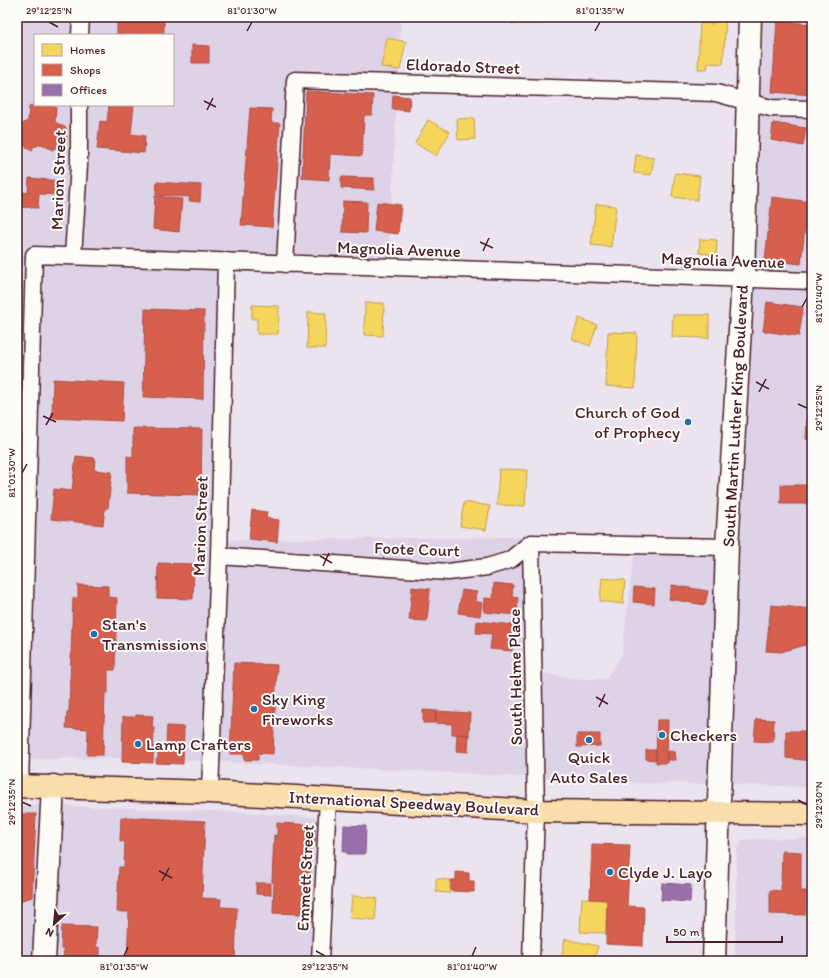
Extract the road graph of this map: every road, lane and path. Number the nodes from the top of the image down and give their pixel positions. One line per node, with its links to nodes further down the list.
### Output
1 (81, 17): 3 (street)
2 (750, 17): 4 (street, South Martin Luther King Boulevard)
3 (80, 34)
4 (748, 101): 6 (street, Eldorado Street); 9 (street, Eldorado Street); 10 (street, South Martin Luther King Boulevard)
5 (79, 106): 7 (street, Marion Street)
6 (812, 109)
7 (73, 256): 8 (street, Magnolia Avenue); 15 (street, Magnolia Avenue)
8 (226, 261): 9 (street, Magnolia Avenue); 14 (street, Marion Street)
9 (285, 264): 10 (street, Magnolia Avenue)
10 (743, 279): 11 (street, Magnolia Avenue); 13 (street, South Martin Luther King Boulevard)
11 (812, 282)
12 (531, 543): 13 (street); 14 (street, Foote Court); 19 (street, South Helme Place)
13 (727, 547): 20 (street, South Martin Luther King Boulevard)
14 (219, 556): 17 (street, Marion Street)
15 (18, 786): 16 (main road, International Speedway Boulevard)
16 (53, 786): 17 (main road, International Speedway Boulevard); 22 (street)
17 (210, 792): 18 (main road, International Speedway Boulevard)
18 (328, 798): 19 (main road, International Speedway Boulevard); 23 (street, Emmett Street)
19 (536, 811): 20 (main road, International Speedway Boulevard); 24 (street, South Helme Place)
20 (719, 814): 21 (main road, International Speedway Boulevard); 25 (street, South Martin Luther King Boulevard)
21 (812, 814)
22 (44, 961)
23 (320, 961)
24 (531, 961)
25 (714, 961)

